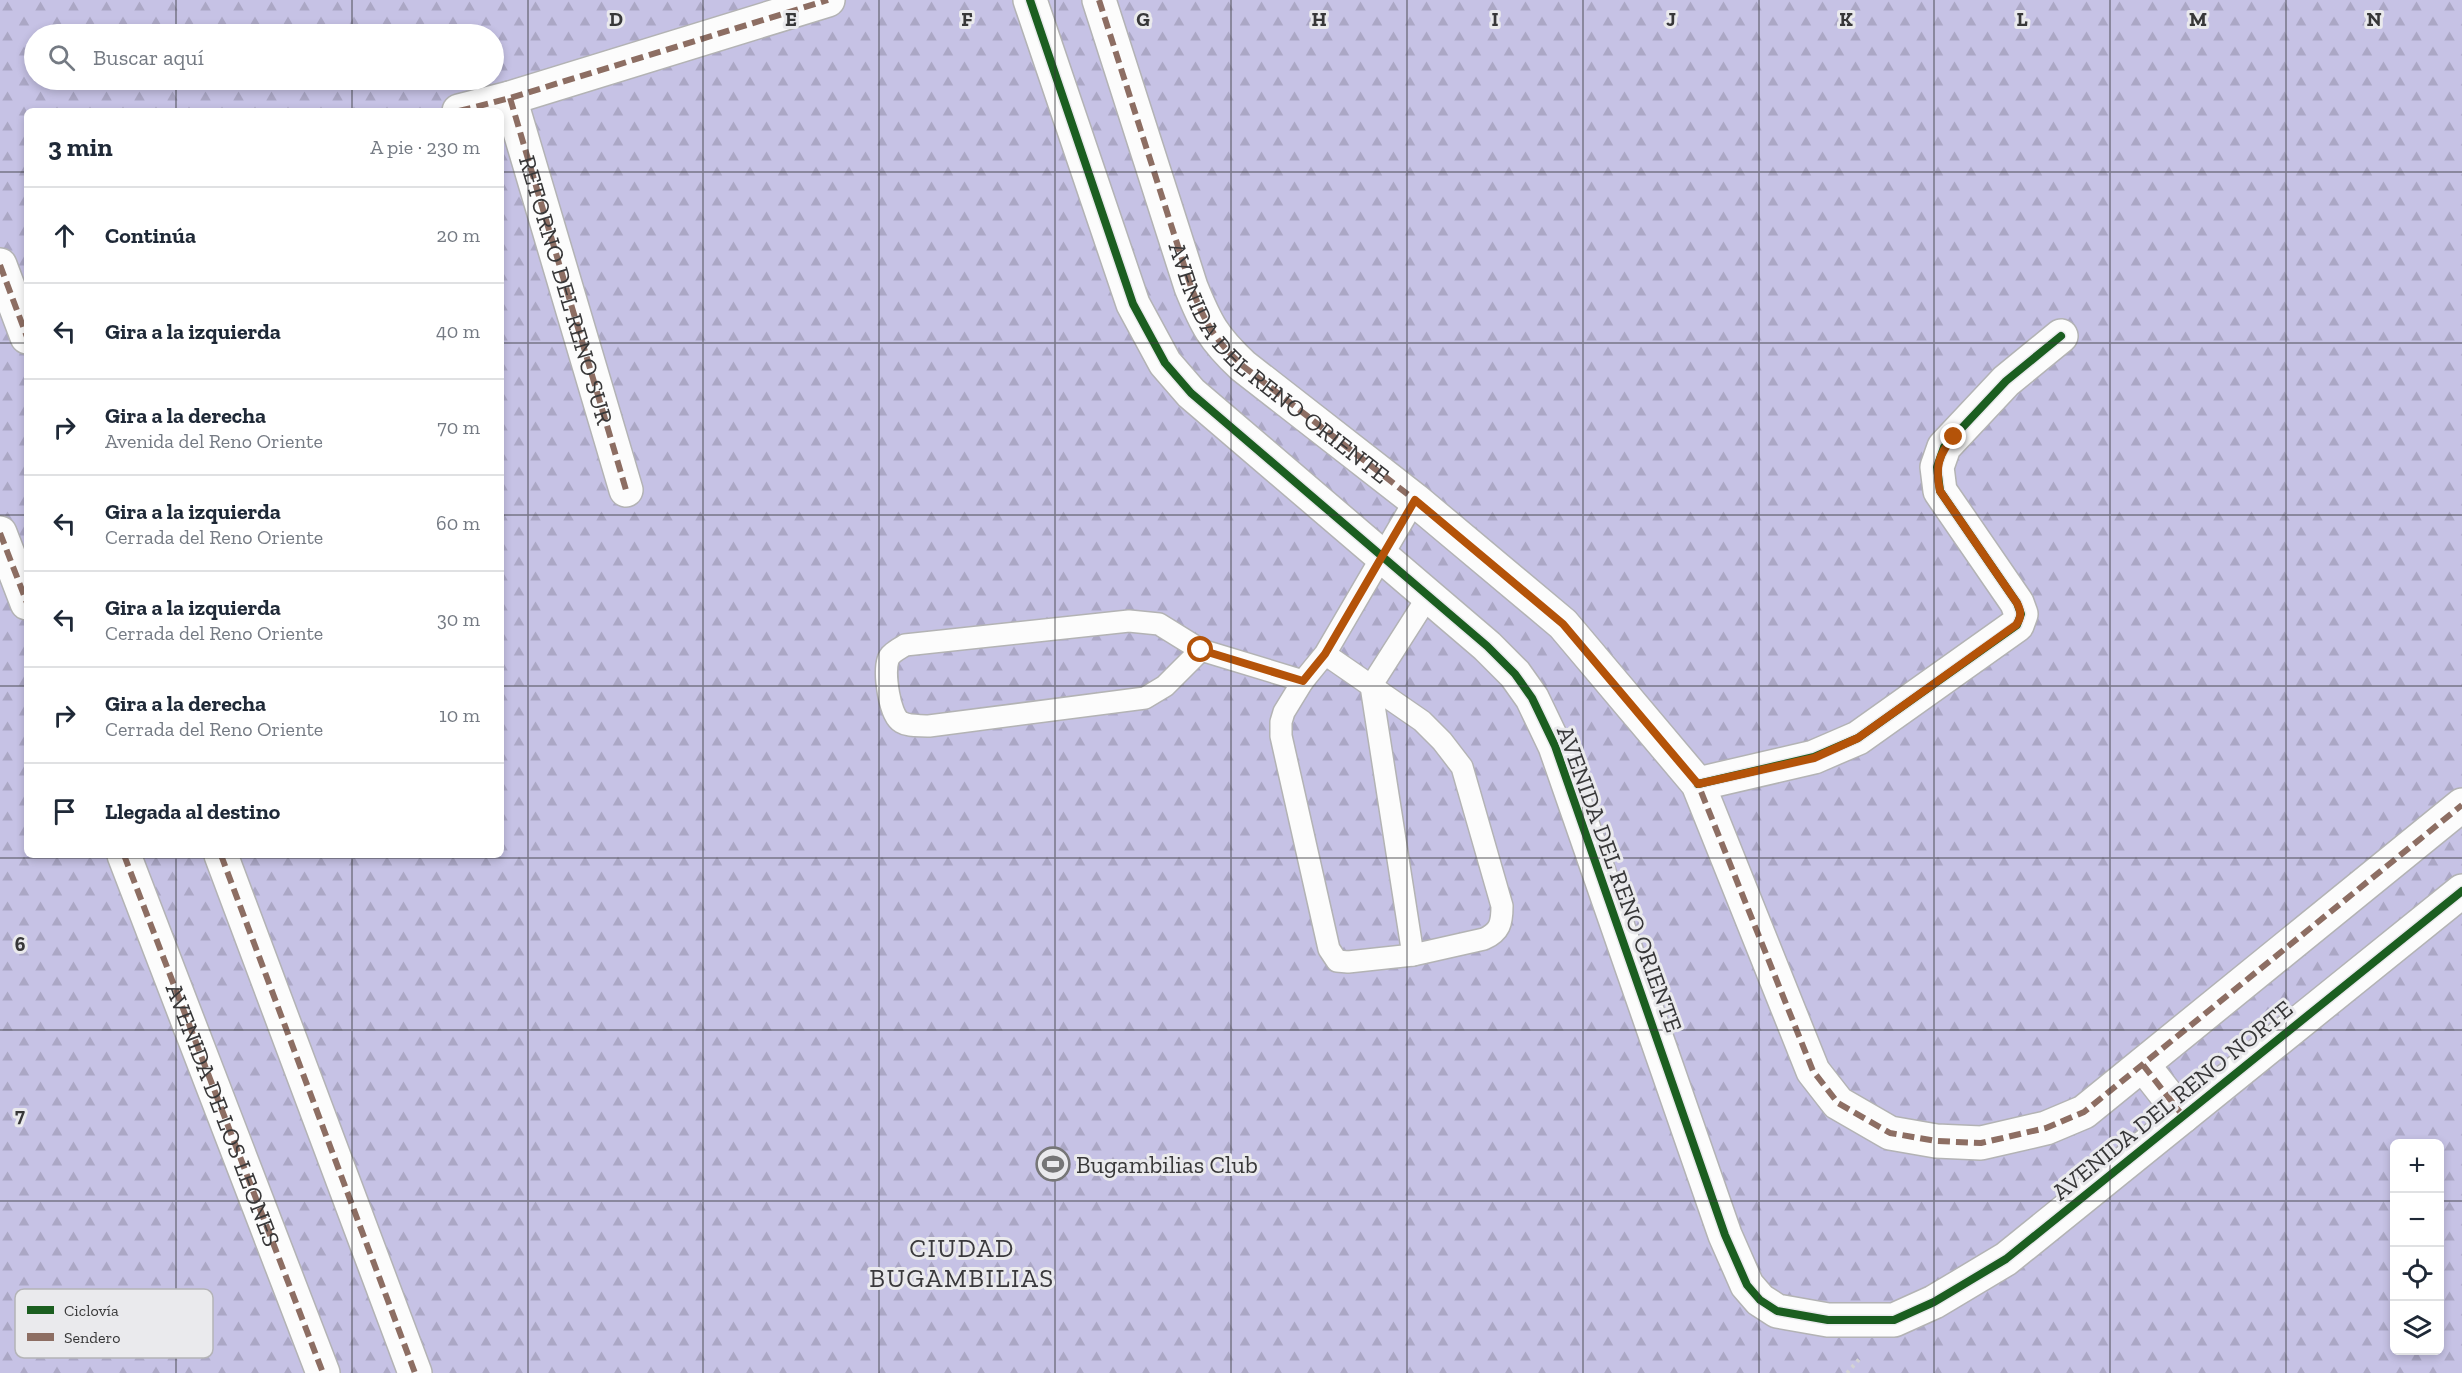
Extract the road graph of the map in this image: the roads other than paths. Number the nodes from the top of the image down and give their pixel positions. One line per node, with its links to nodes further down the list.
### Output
1 (828, 0): 4 (street)
2 (1030, 0): 12 (street, AVENIDA DEL RENO ORIENTE)
3 (1099, 0): 10 (street, AVENIDA DEL RENO ORIENTE)
4 (510, 98): 5 (street); 9 (street, RETORNO DEL RENO SUR)
5 (471, 108)
6 (0, 265): 7 (street)
7 (24, 329)
8 (2061, 336): 19 (street)
9 (626, 490)
10 (1415, 500): 12 (lane); 19 (street, AVENIDA DEL RENO ORIENTE)
11 (0, 532): 13 (street)
12 (1383, 556): 14 (street, AVENIDA DEL RENO ORIENTE); 16 (lane)
13 (24, 595)
14 (1429, 595): 18 (lane); 28 (street, AVENIDA DEL RENO ORIENTE)
15 (1201, 650): 15 (lane); 17 (lane)
16 (1325, 654): 17 (lane); 18 (lane)
17 (1303, 681): 24 (lane)
18 (1371, 687): 24 (lane); 24 (lane)
19 (1698, 784): 26 (street, AVENIDA DEL RENO ORIENTE)
20 (2462, 805): 25 (street, AVENIDA DEL RENO NORTE)
21 (125, 858): 29 (street, AVENIDA DE LOS LEONES)
22 (222, 858): 30 (street)
23 (2462, 891): 27 (street, AVENIDA DEL RENO NORTE)
24 (1413, 955)
25 (2143, 1065): 26 (street, AVENIDA DEL RENO NORTE); 27 (street)
26 (2084, 1112)
27 (2183, 1116): 28 (street, AVENIDA DEL RENO NORTE)
28 (1894, 1320)
29 (323, 1373)
30 (416, 1373)

